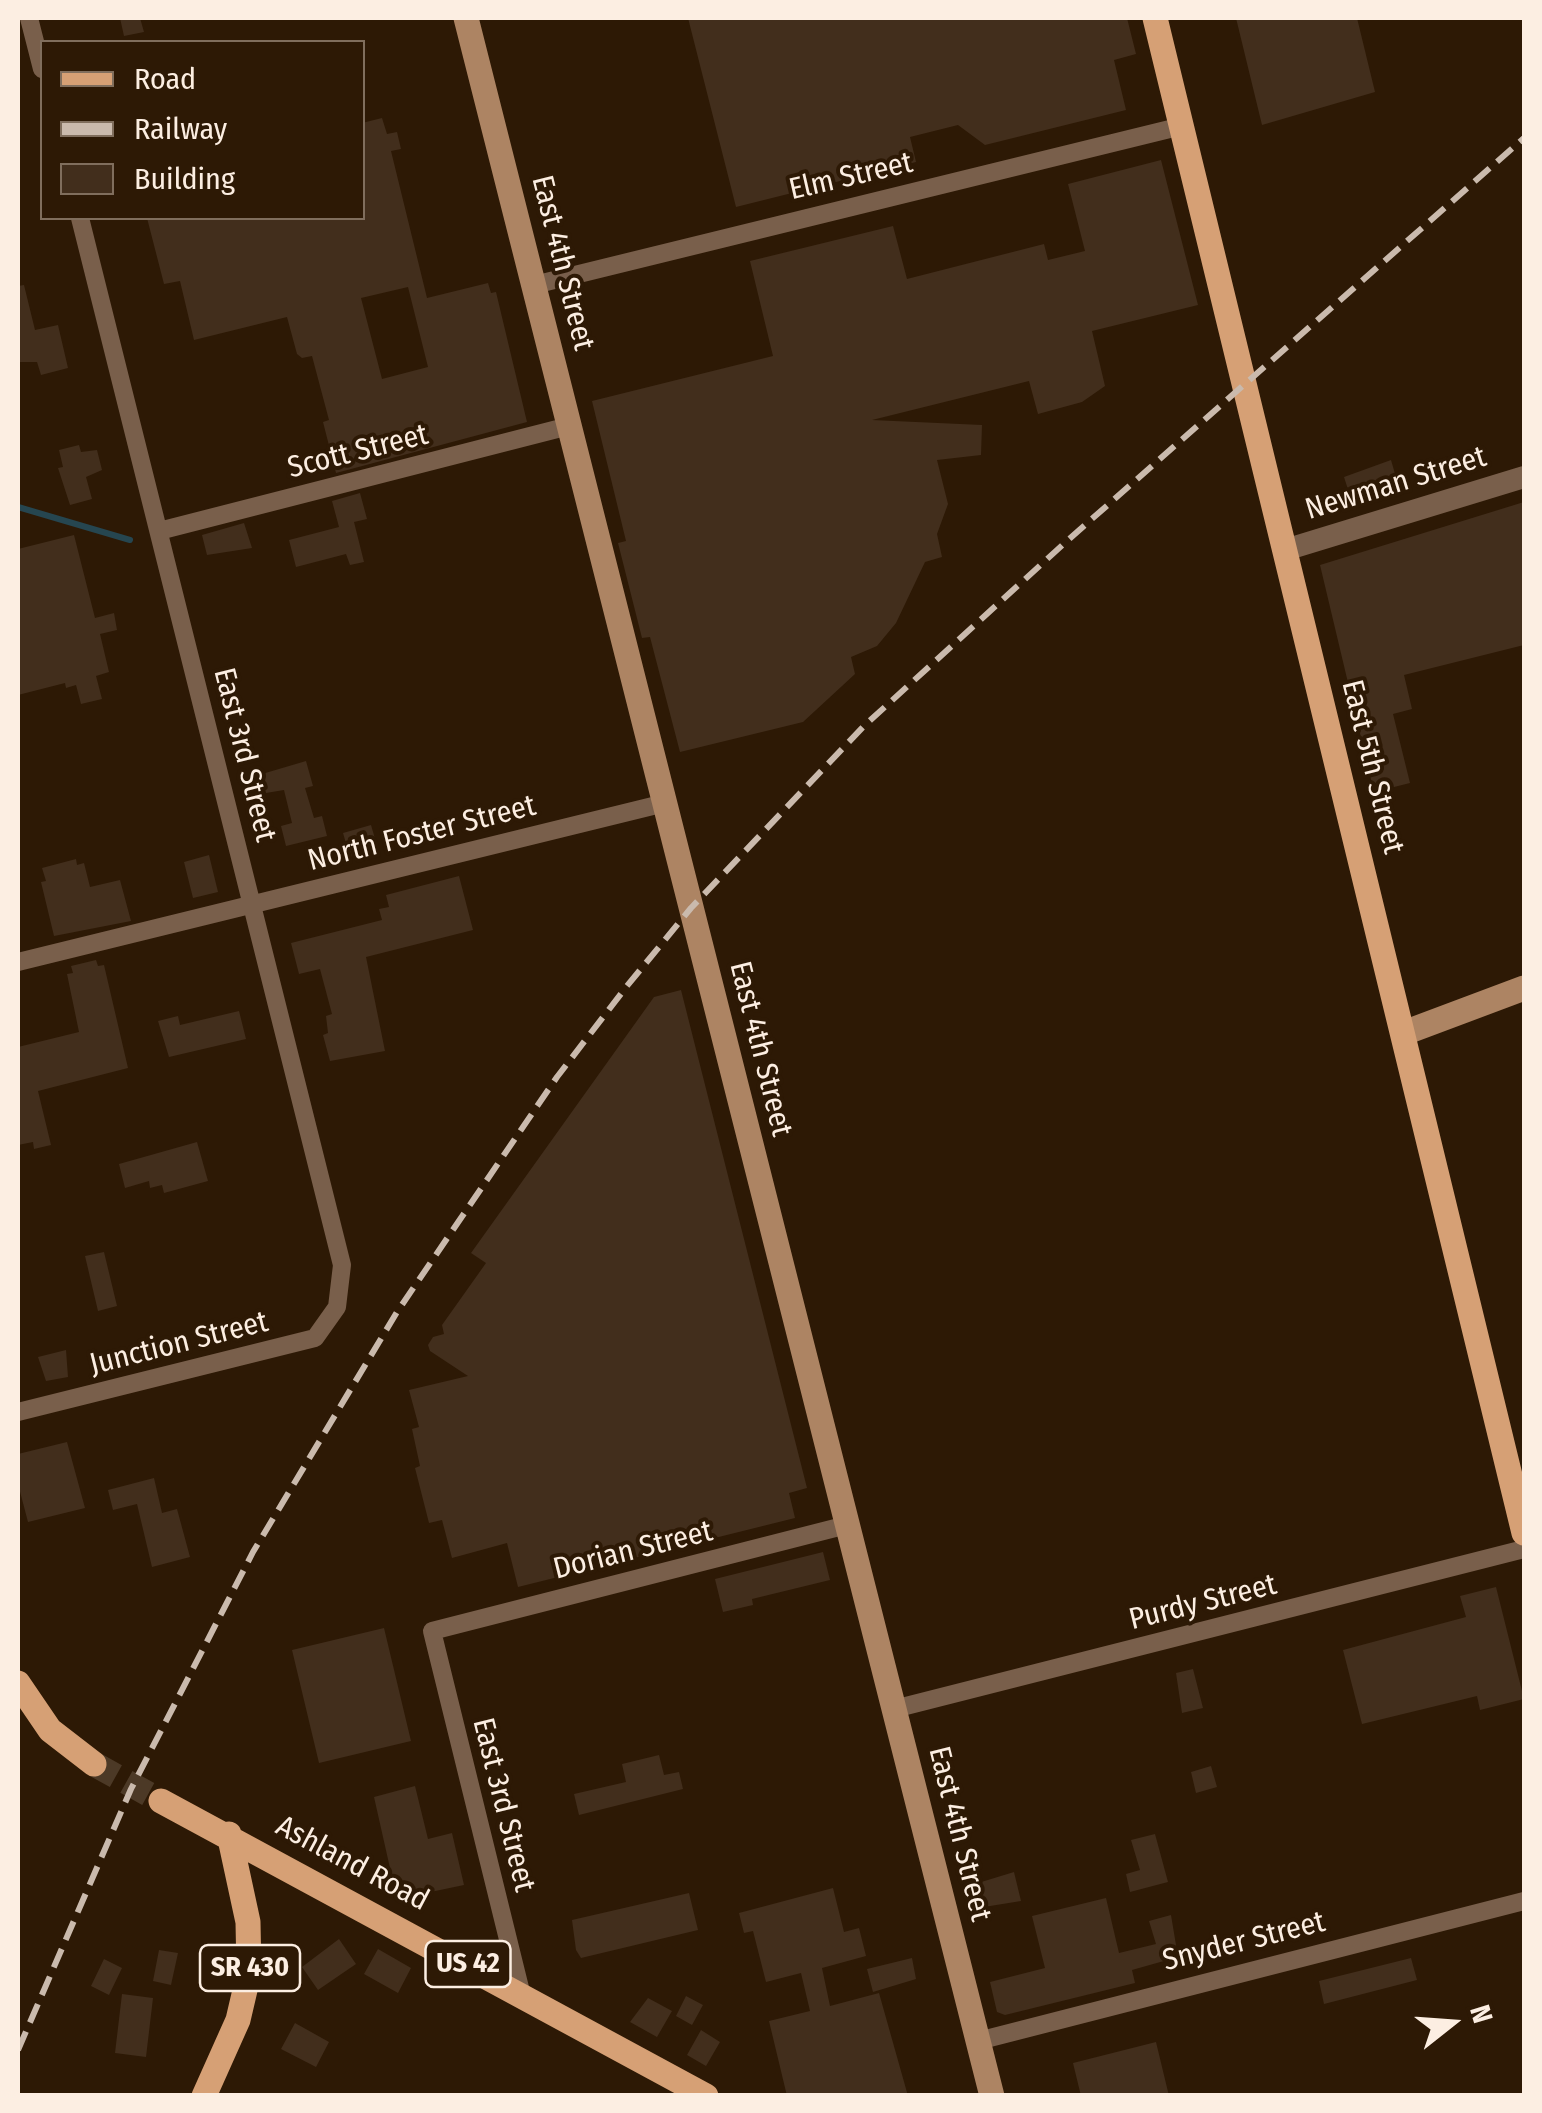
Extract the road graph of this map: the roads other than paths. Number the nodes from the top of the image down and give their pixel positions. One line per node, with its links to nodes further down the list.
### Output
1 (30, 18): 4 (street)
2 (466, 18): 7 (main road, East 4th Street)
3 (1155, 18): 5 (main road, East 5th Street)
4 (40, 60)
5 (1182, 126): 7 (street, Elm Street); 11 (main road, East 5th Street)
6 (81, 220): 10 (street, East 3rd Street)
7 (534, 285): 8 (main road, East 4th Street)
8 (570, 426): 10 (street, Scott Street); 12 (main road, East 4th Street)
9 (1524, 477): 11 (street, Newman Street)
10 (160, 531): 13 (street, East 3rd Street)
11 (1285, 550): 16 (main road, East 5th Street)
12 (664, 803): 13 (street, North Foster Street); 19 (main road, East 4th Street)
13 (254, 904): 14 (street, North Foster Street); 17 (street, East 3rd Street)
14 (18, 962)
15 (1524, 988): 16 (main road)
16 (1404, 1034): 20 (main road, East 5th Street)
17 (337, 1306): 18 (street, Junction Street)
18 (18, 1412)
19 (847, 1525): 22 (street, Dorian Street); 24 (main road, East 4th Street)
20 (1524, 1533)
21 (1524, 1550): 24 (street, Purdy Street)
22 (432, 1631): 29 (street, East 3rd Street)
23 (19, 1690): 25 (main road)
24 (894, 1709): 30 (main road, East 4th Street)
25 (94, 1764)
26 (161, 1801): 27 (main road, US 42)
27 (229, 1834): 29 (main road, Ashland Road / US 42); 31 (main road, SR 430)
28 (1524, 1901): 30 (street, Snyder Street)
29 (521, 1992): 32 (main road, Ashland Road / US 42)
30 (978, 2041): 33 (main road, East 4th Street)
31 (204, 2096)
32 (706, 2096)
33 (992, 2096)

